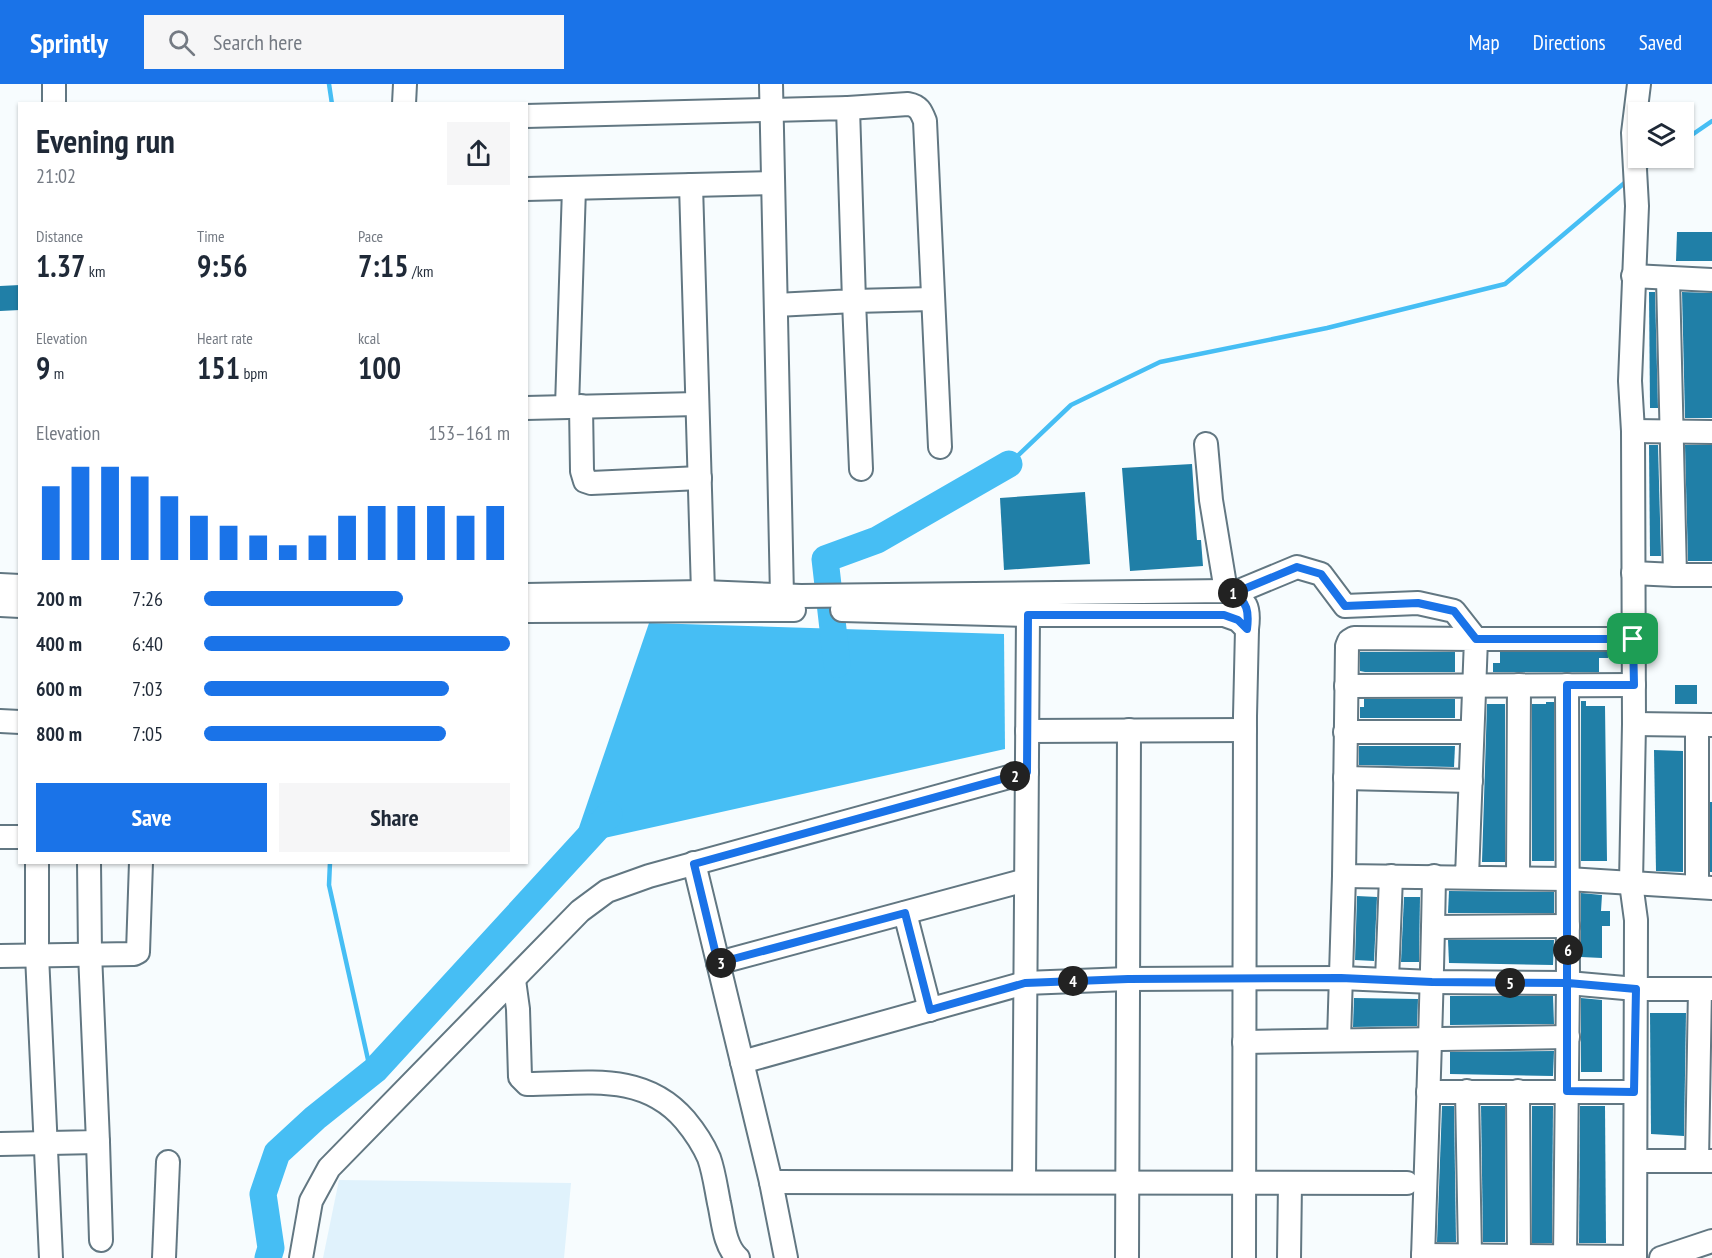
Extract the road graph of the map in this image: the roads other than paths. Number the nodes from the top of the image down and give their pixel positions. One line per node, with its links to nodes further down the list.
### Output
1 (54, 84): 5 (street)
2 (405, 84): 6 (street)
3 (771, 84): 8 (street)
4 (1639, 84): 14 (street)
5 (54, 102)
6 (404, 102)
7 (848, 108): 8 (street); 17 (street); 18 (street)
8 (771, 110): 9 (street); 10 (street)
9 (528, 116)
10 (772, 183): 11 (street); 19 (street)
11 (691, 185): 12 (street); 20 (street)
12 (574, 188): 13 (street); 21 (street)
13 (528, 189)
14 (1633, 276): 15 (street); 23 (street)
15 (1668, 278): 16 (street); 24 (street)
16 (1712, 280)
17 (933, 299): 18 (street); 27 (street)
18 (854, 302): 19 (street); 28 (street)
19 (776, 305): 38 (street)
20 (697, 404): 21 (street); 29 (street)
21 (574, 407): 22 (street); 29 (street)
22 (528, 408)
23 (1633, 431): 24 (street); 30 (street)
24 (1671, 431): 25 (street); 32 (street)
25 (1712, 432)
26 (1206, 444): 36 (street)
27 (940, 447)
28 (861, 469)
29 (699, 478): 35 (street)
30 (1633, 573): 32 (street); 45 (street)
31 (1712, 575): 32 (street)
32 (1675, 576)
33 (0, 585): 34 (street)
34 (18, 586)
35 (703, 592): 37 (street); 38 (street)
36 (1229, 592): 38 (street); 43 (street); 44 (street)
37 (528, 595)
38 (782, 596)
39 (0, 605): 40 (street)
40 (18, 606)
41 (528, 611): 42 (street)
42 (1028, 615): 43 (street); 57 (street)
43 (1247, 629): 56 (street)
44 (1476, 639): 45 (street); 46 (street); 50 (street)
45 (1633, 639): 49 (street)
46 (1474, 685): 47 (street); 50 (street); 59 (street)
47 (1519, 685): 48 (street); 74 (street)
48 (1567, 685): 49 (street); 75 (street)
49 (1634, 685): 53 (street)
50 (1346, 686): 58 (street)
51 (0, 721): 52 (street)
52 (18, 722)
53 (1634, 724): 54 (street); 77 (street)
54 (1705, 725): 63 (street)
55 (1129, 730): 56 (street); 57 (street); 88 (street)
56 (1245, 730): 86 (street)
57 (1027, 731): 60 (street)
58 (1345, 732): 59 (street); 61 (street)
59 (1472, 732): 62 (street)
60 (1027, 772): 69 (street); 76 (street)
61 (1345, 778): 62 (street); 70 (street)
62 (1471, 781): 73 (street)
63 (1705, 788): 78 (street)
64 (0, 837): 65 (street)
65 (18, 837)
66 (37, 864): 83 (street)
67 (89, 864): 82 (street)
68 (141, 864): 82 (street)
69 (694, 864): 85 (street); 89 (street)
70 (1344, 876): 71 (street); 87 (street)
71 (1391, 876): 72 (street); 90 (street)
72 (1434, 876): 73 (street); 81 (street)
73 (1467, 877): 74 (street)
74 (1518, 878): 75 (street)
75 (1568, 879): 77 (street); 80 (street)
76 (1026, 880): 79 (street); 92 (street)
77 (1631, 883): 78 (street); 94 (street)
78 (1704, 887)
79 (905, 913): 85 (street); 96 (street)
80 (1568, 926): 81 (street); 93 (street)
81 (1433, 927): 91 (street)
82 (90, 953): 83 (street); 109 (street)
83 (37, 955): 84 (street); 110 (street)
84 (0, 956)
85 (718, 963): 102 (street)
86 (1245, 977): 87 (street); 88 (street); 100 (street)
87 (1341, 978): 90 (street); 98 (street)
88 (1128, 979): 92 (street); 117 (street)
89 (514, 980): 129 (street); 130 (street)
90 (1387, 980): 91 (street)
91 (1432, 982): 93 (street); 99 (street)
92 (1025, 983): 96 (street); 116 (street)
93 (1568, 983): 94 (street); 97 (street)
94 (1636, 989): 95 (street); 107 (street)
95 (1706, 989): 101 (street)
96 (930, 1010): 102 (street)
97 (1568, 1037): 99 (street); 105 (street)
98 (1339, 1040): 99 (street); 100 (street)
99 (1429, 1040): 106 (street)
100 (1244, 1042): 118 (street)
101 (1706, 1046): 108 (street)
102 (742, 1062): 115 (street)
103 (1467, 1091): 104 (street); 106 (street); 123 (street)
104 (1518, 1091): 105 (street); 124 (street)
105 (1567, 1091): 107 (street); 126 (street)
106 (1428, 1092): 125 (street)
107 (1634, 1092): 112 (street)
108 (1705, 1102): 113 (street)
109 (98, 1142): 110 (street); 121 (street)
110 (45, 1143): 111 (street); 127 (street)
111 (0, 1144)
112 (1636, 1161): 113 (street); 135 (street)
113 (1705, 1161)
114 (168, 1162): 128 (street)
115 (771, 1182): 116 (street); 131 (street)
116 (1024, 1182): 117 (street)
117 (1127, 1182): 118 (street); 132 (street)
118 (1244, 1182): 119 (street); 133 (street)
119 (1290, 1183): 120 (street); 134 (street)
120 (1407, 1183)
121 (100, 1240)
122 (1712, 1241): 136 (street)
123 (1470, 1255): 124 (street); 125 (street)
124 (1519, 1256): 126 (street)
125 (1423, 1257)
126 (1565, 1257): 135 (street)
127 (51, 1258)
128 (164, 1258)
129 (301, 1258)
130 (738, 1258)
131 (786, 1258)
132 (1127, 1258)
133 (1244, 1258)
134 (1288, 1258)
135 (1635, 1258)
136 (1661, 1258)

